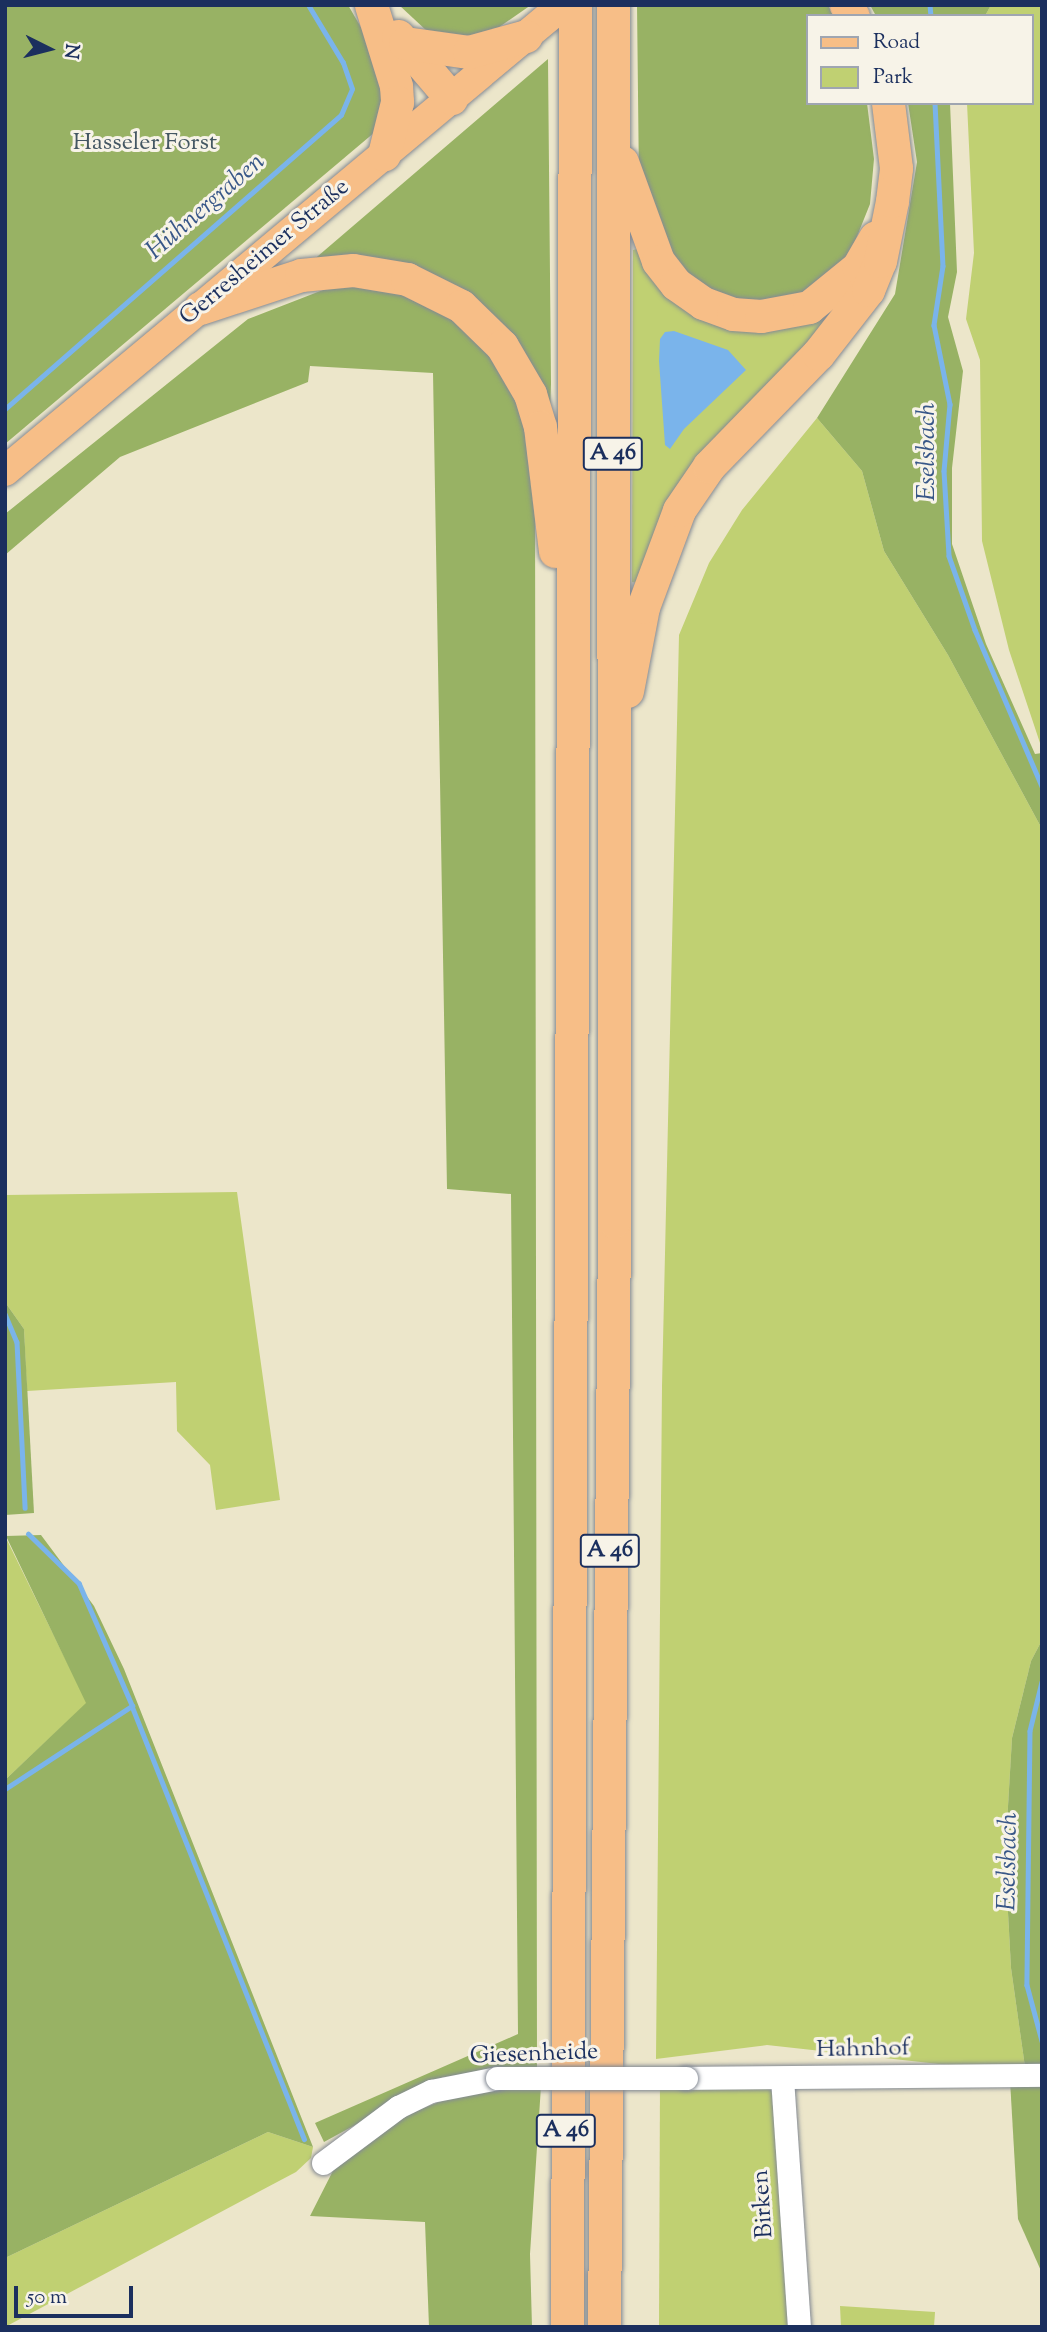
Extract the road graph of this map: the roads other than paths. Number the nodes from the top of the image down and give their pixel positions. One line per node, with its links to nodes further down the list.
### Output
1 (372, 5): 6 (highway); 10 (highway)
2 (563, 5): 5 (main road, Gerresheimer Straße)
3 (575, 5): 14 (highway, A 46)
4 (613, 5): 9 (highway, A 46)
5 (526, 36): 6 (highway); 7 (main road, Gerresheimer Straße)
6 (405, 43): 7 (highway)
7 (451, 98): 10 (main road, Gerresheimer Straße)
8 (888, 105): 11 (highway)
9 (613, 133): 11 (highway); 15 (highway, A 46)
10 (384, 155): 12 (main road, Gerresheimer Straße)
11 (892, 201): 15 (highway)
12 (200, 308): 13 (main road, Gerresheimer Straße); 14 (highway)
13 (5, 471)
14 (572, 722): 20 (highway, A 46)
15 (611, 776): 21 (highway, A 46)
16 (1042, 2075): 18 (street, Hahnhof)
17 (686, 2078): 18 (street, Hahnhof); 19 (street, Giesenheide, bridge)
18 (782, 2078): 22 (street, Birken)
19 (323, 2163)
20 (567, 2327)
21 (604, 2327)
22 (799, 2327)

